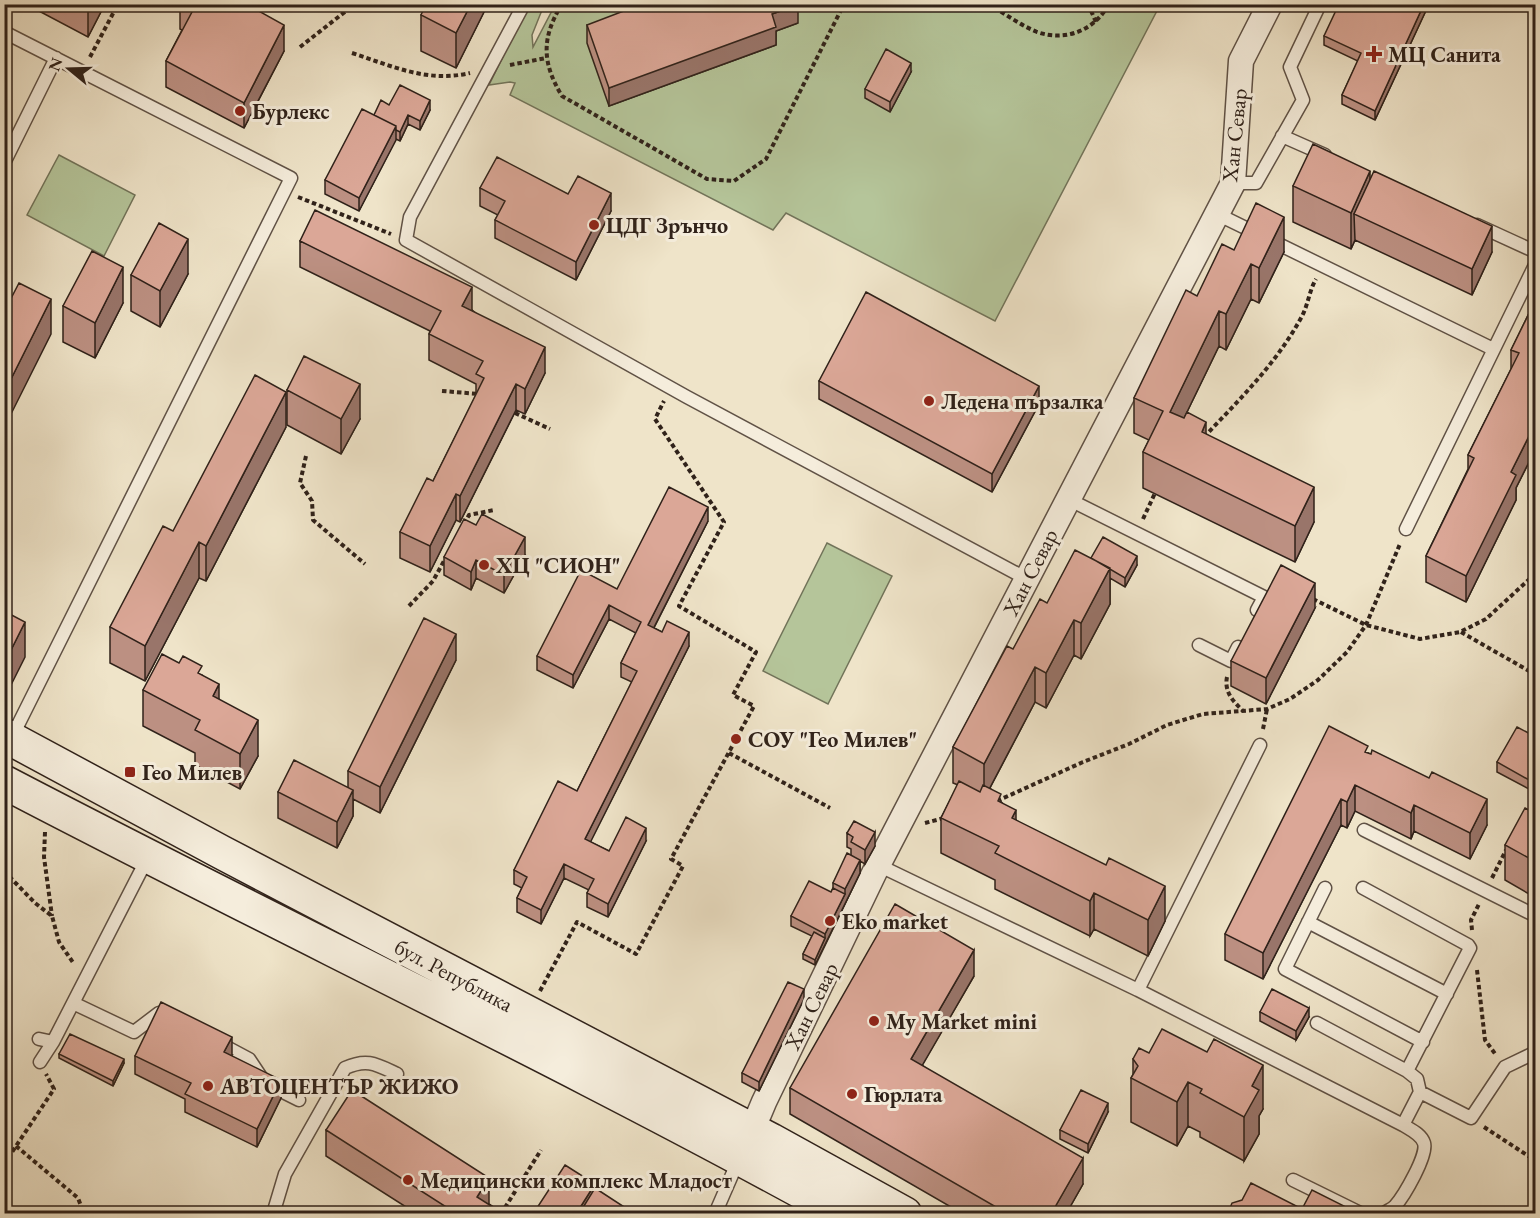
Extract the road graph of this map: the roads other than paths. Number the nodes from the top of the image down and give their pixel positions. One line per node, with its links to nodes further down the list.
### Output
1 (524, 4): 17 (lane)
2 (1270, 4): 9 (street, Хан Севар)
3 (1320, 4): 6 (lane)
4 (4, 32): 5 (lane)
5 (56, 58): 7 (lane); 19 (lane)
6 (1282, 136): 8 (lane); 9 (lane)
7 (6, 155)
8 (1335, 160)
9 (1233, 183): 10 (street, Хан Севар)
10 (1217, 214): 14 (lane); 15 (street, Хан Севар)
11 (1462, 218): 12 (lane)
12 (1536, 252)
13 (1536, 263): 14 (lane)
14 (1493, 349): 16 (lane)
15 (1068, 499): 17 (street, Хан Севар); 18 (lane)
16 (1406, 529)
17 (1027, 579): 24 (street, Хан Севар)
18 (1199, 645)
19 (8, 736): 45 (street, бул. Република)
20 (1260, 745): 29 (lane)
21 (4, 782): 23 (street, бул. Република)
22 (1364, 830): 27 (lane)
23 (148, 857): 31 (lane); 45 (street, бул. Република)
24 (878, 865): 29 (lane); 45 (street, Хан Севар)
25 (1325, 888): 28 (lane)
26 (1363, 888): 30 (lane)
27 (1536, 916)
28 (1308, 922): 30 (lane); 37 (lane)
29 (1138, 990): 44 (lane)
30 (1447, 994): 37 (lane)
31 (74, 1003): 32 (lane); 36 (lane)
32 (179, 1023)
33 (1317, 1023): 40 (lane)
34 (209, 1038): 43 (lane)
35 (39, 1039): 36 (lane)
36 (53, 1042): 39 (lane)
37 (1423, 1042): 40 (lane)
38 (1536, 1052): 42 (lane)
39 (40, 1062)
40 (1407, 1071): 42 (lane)
41 (397, 1074): 47 (lane)
42 (1420, 1092): 44 (lane)
43 (299, 1100)
44 (1403, 1125): 52 (lane)
45 (746, 1144): 48 (lane); 49 (street, бул. Република); 50 (street, бул. Република)
46 (1293, 1180): 51 (lane)
47 (273, 1214)
48 (715, 1214)
49 (842, 1214)
50 (905, 1214)
51 (1362, 1214)
52 (1383, 1214)

